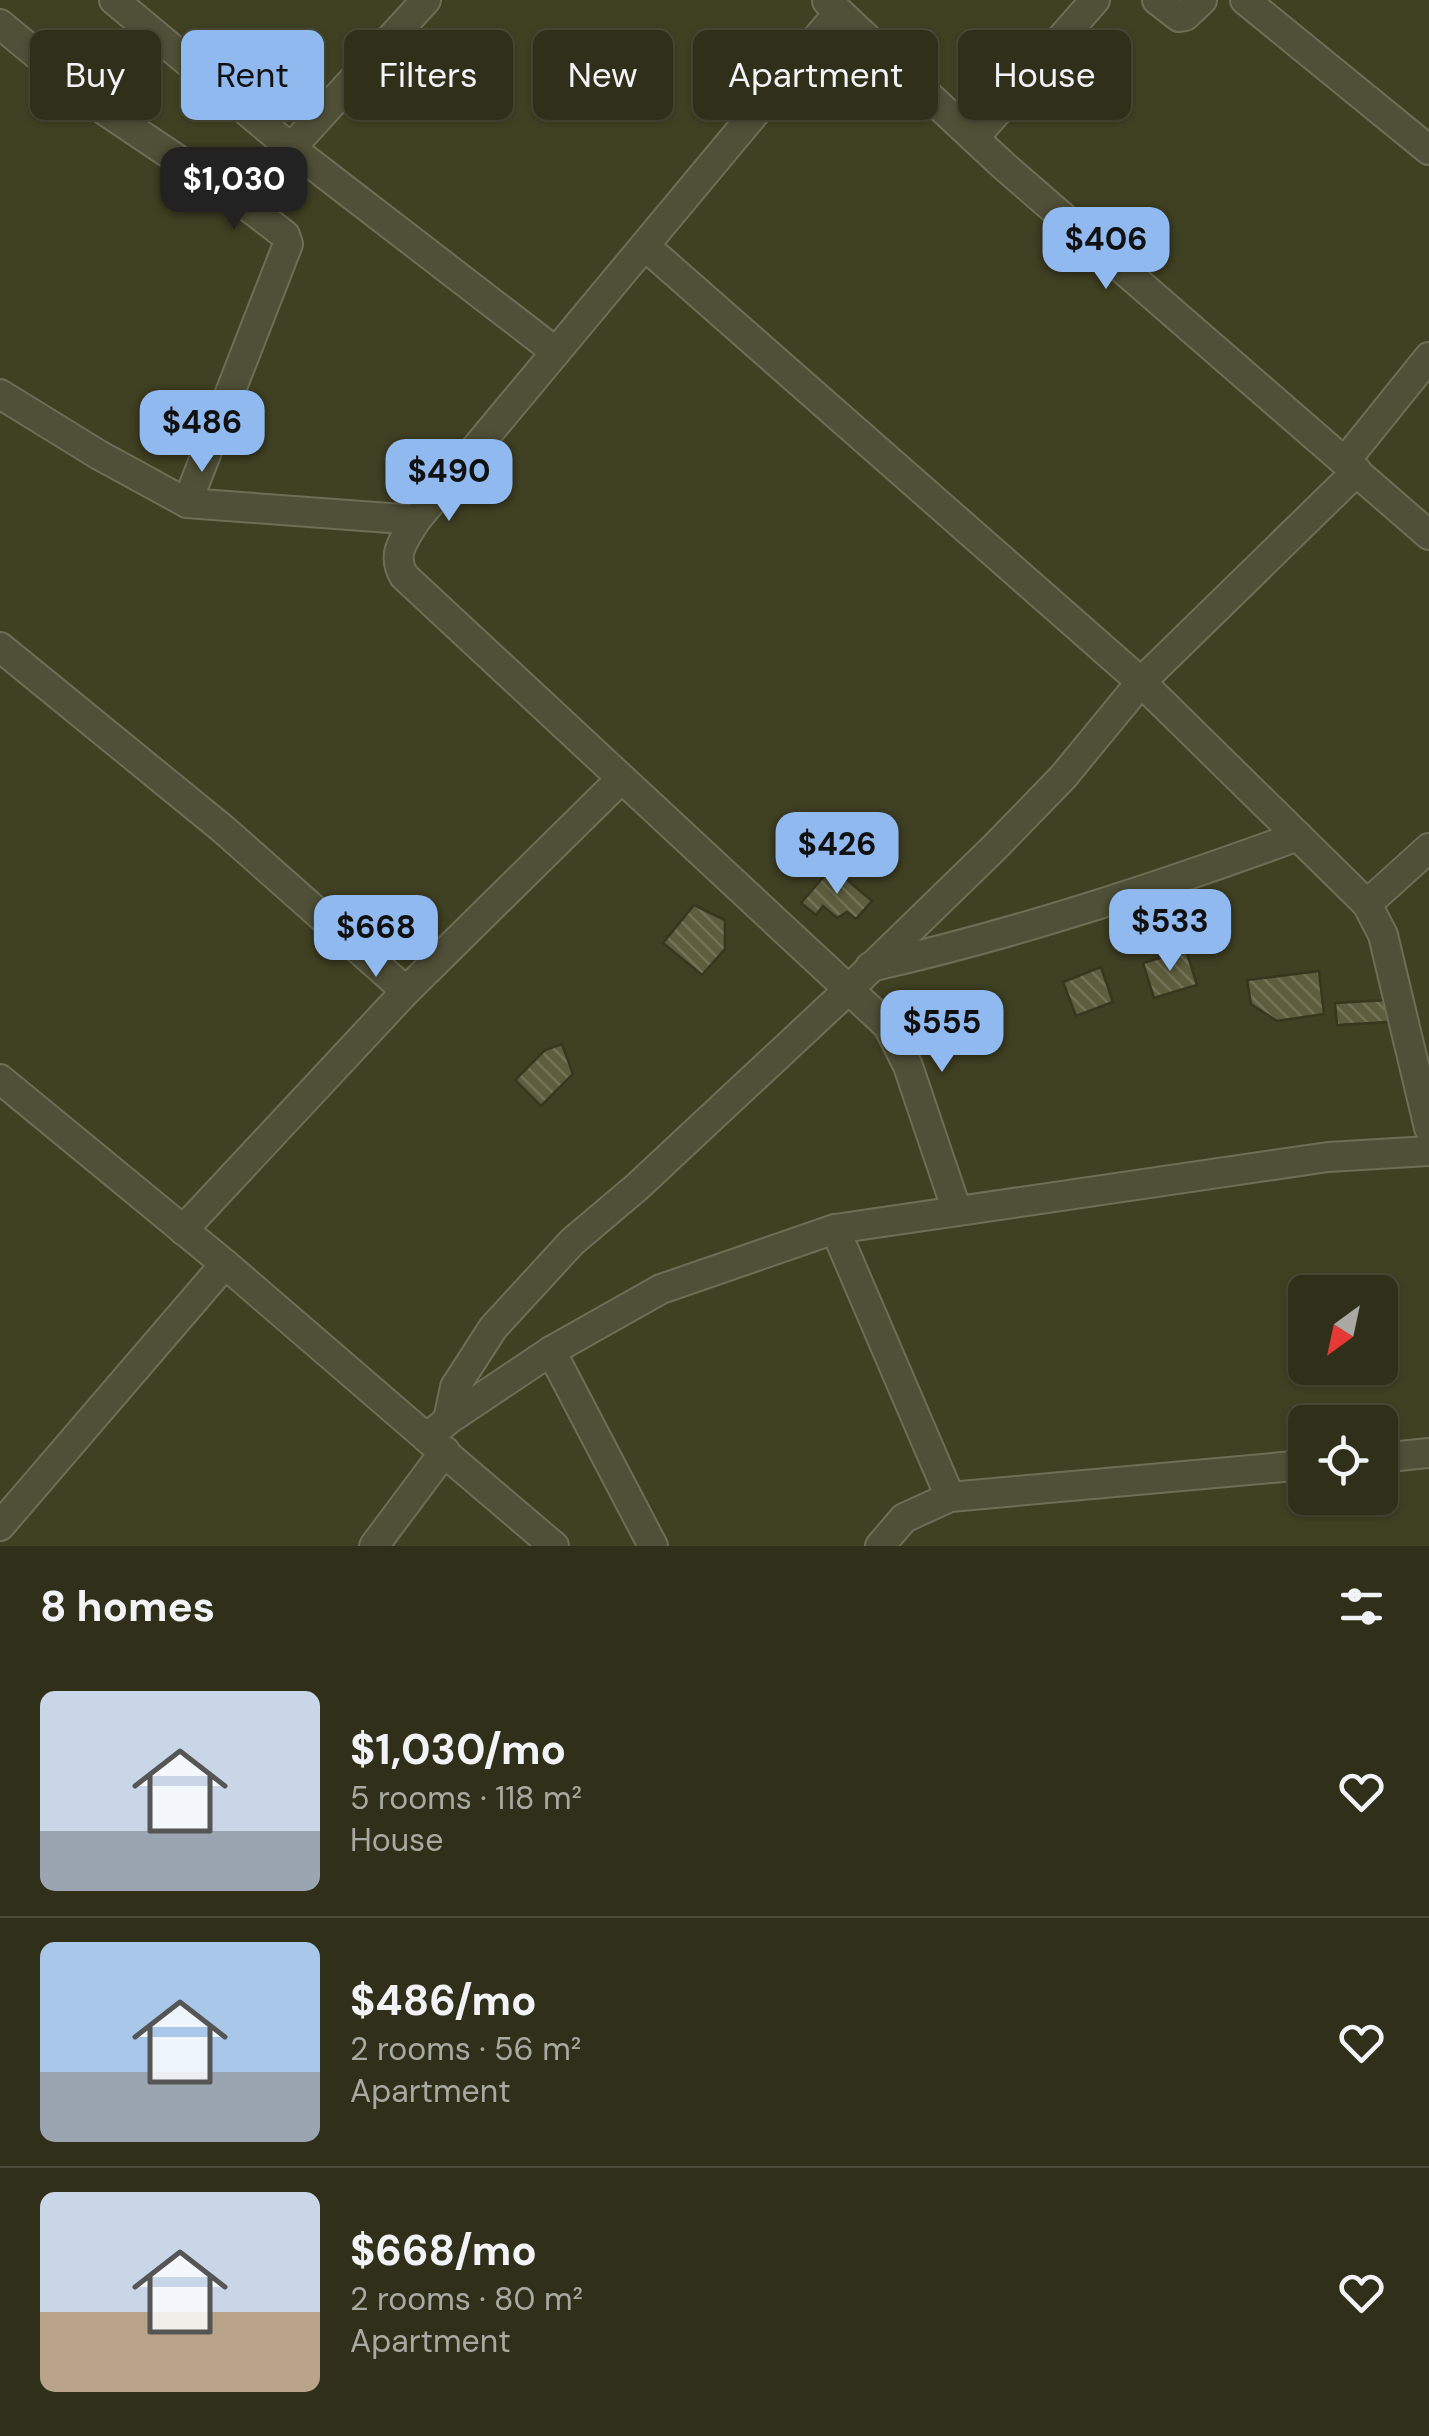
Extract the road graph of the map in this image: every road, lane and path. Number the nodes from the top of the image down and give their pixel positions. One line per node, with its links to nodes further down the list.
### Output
1 (114, 0): 10 (street)
2 (426, 0): 10 (street)
3 (1096, 0): 9 (street)
4 (1157, 0): 5 (street)
5 (1202, 0)
6 (1245, 0): 11 (street)
7 (833, 6): 9 (street); 13 (street)
8 (0, 24): 12 (street)
9 (974, 138): 17 (street)
10 (292, 148): 12 (street); 14 (street)
11 (1429, 150)
12 (250, 208): 18 (street)
13 (645, 246): 14 (street); 22 (street)
14 (556, 352): 19 (street)
15 (1429, 356): 17 (street)
16 (0, 394): 18 (street)
17 (1351, 466): 20 (street); 22 (street)
18 (187, 503): 19 (street)
19 (416, 520): 23 (street)
20 (1429, 535)
21 (0, 647): 28 (street)
22 (1140, 682): 24 (street); 27 (street)
23 (620, 780): 28 (street); 29 (street)
24 (1298, 836): 26 (street); 27 (street)
25 (1429, 848): 26 (street)
26 (1367, 904): 31 (street)
27 (868, 968): 29 (street)
28 (406, 991): 34 (street)
29 (847, 991): 33 (street); 38 (street)
30 (0, 1080): 34 (street)
31 (1429, 1128)
32 (1429, 1151): 33 (street)
33 (956, 1211): 35 (street)
34 (183, 1230): 36 (street)
35 (835, 1230): 37 (street); 43 (street)
36 (225, 1264): 39 (street); 44 (street)
37 (552, 1351): 38 (street); 47 (street)
38 (448, 1420): 39 (street)
39 (436, 1445): 45 (street); 46 (street)
40 (1429, 1454): 41 (street)
41 (1398, 1457)
42 (1288, 1466): 43 (street)
43 (950, 1496): 48 (street)
44 (0, 1526)
45 (374, 1546)
46 (554, 1546)
47 (653, 1546)
48 (880, 1546)

